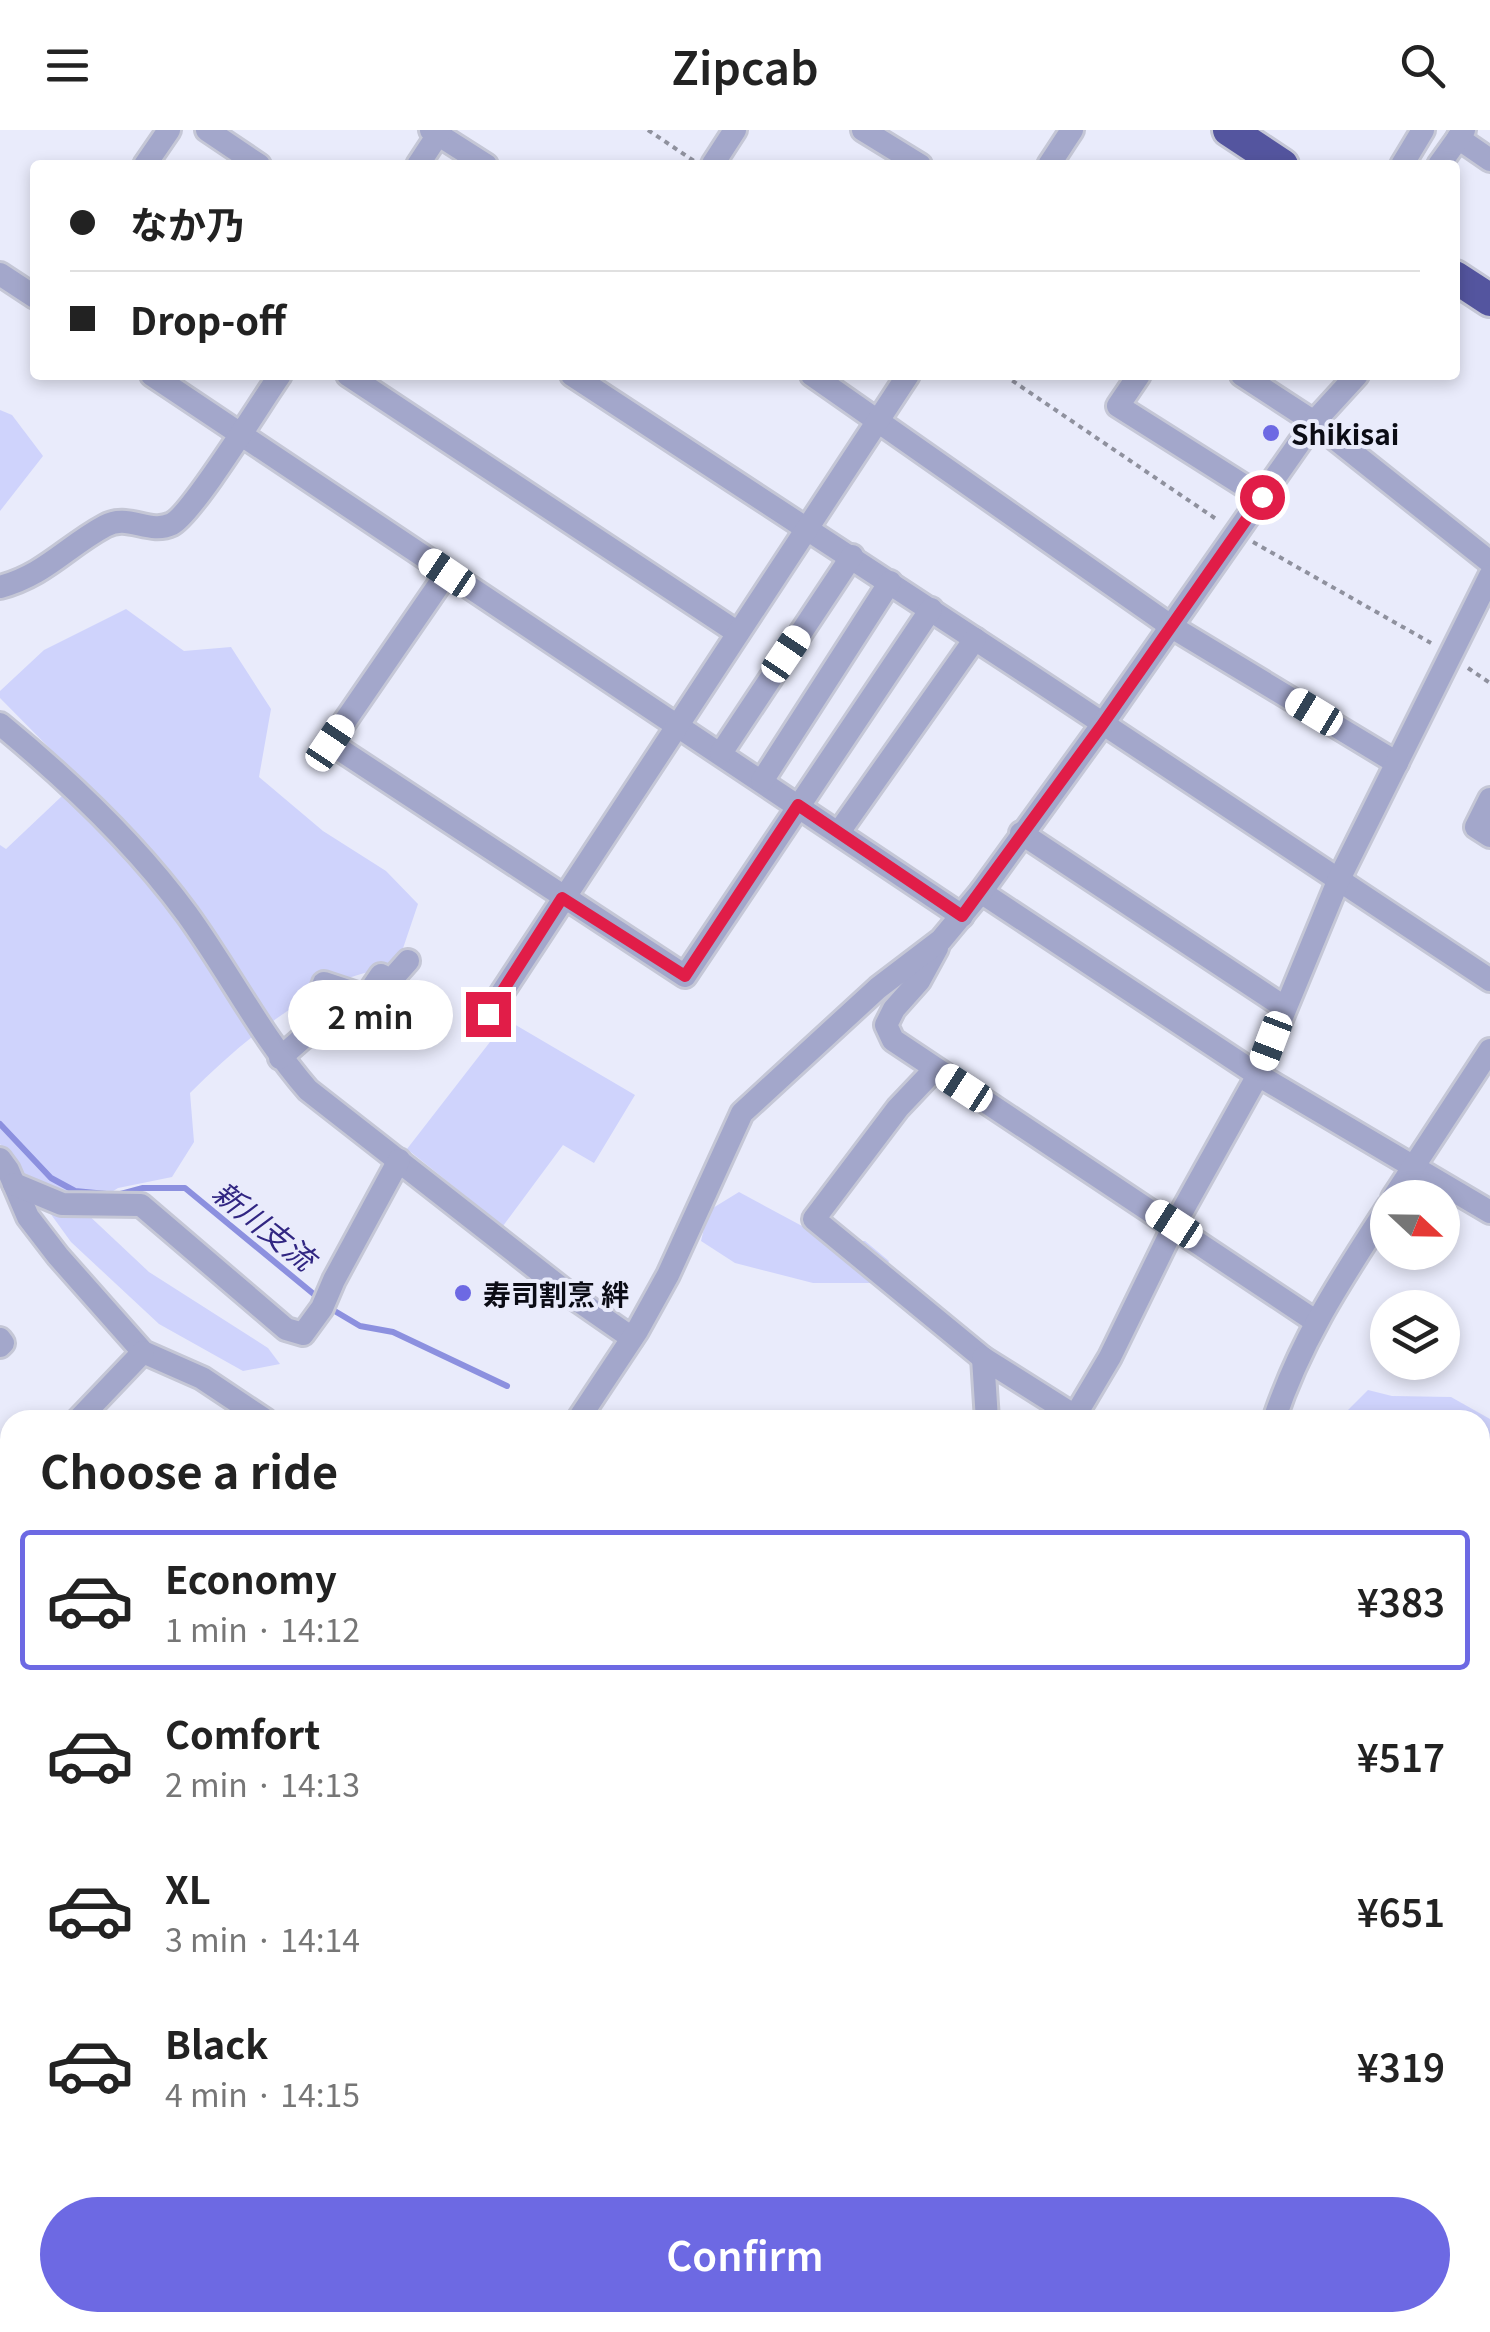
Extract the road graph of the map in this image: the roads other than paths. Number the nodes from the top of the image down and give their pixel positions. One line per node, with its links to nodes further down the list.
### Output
1 (169, 130): 10 (street)
2 (207, 130): 11 (street)
3 (735, 130): 14 (street)
4 (1072, 130): 16 (street)
5 (1228, 130): 17 (highway)
6 (1423, 130): 18 (street)
7 (436, 132): 12 (street); 13 (street)
8 (874, 133): 15 (street)
9 (1461, 134): 19 (street); 20 (street)
10 (148, 160)
11 (252, 160)
12 (421, 160)
13 (478, 160)
14 (709, 160)
15 (913, 160)
16 (1052, 160)
17 (1274, 160)
18 (1405, 160)
19 (1443, 160)
20 (1490, 160)
21 (0, 274): 23 (street)
22 (1460, 279): 24 (highway)
23 (30, 294)
24 (1490, 300)
25 (160, 380): 36 (street)
26 (277, 380): 36 (street)
27 (356, 380): 47 (street)
28 (580, 380): 38 (street)
29 (819, 380): 34 (street)
30 (905, 380): 34 (street)
31 (1136, 380): 37 (street)
32 (1250, 380): 35 (street)
33 (1352, 380): 35 (street)
34 (876, 422): 38 (street); 46 (street)
35 (1314, 422): 37 (street); 40 (street)
36 (240, 433): 41 (street); 44 (street)
37 (1262, 497): 46 (street)
38 (806, 526): 39 (street); 47 (street)
39 (852, 556): 42 (street); 52 (street)
40 (1490, 562)
41 (447, 573): 50 (street); 62 (street)
42 (890, 582): 45 (street); 54 (street)
43 (1487, 587): 53 (street)
44 (0, 588)
45 (931, 609): 48 (street); 56 (street)
46 (1172, 627): 51 (street); 53 (street)
47 (738, 633): 50 (street)
48 (976, 639): 51 (street); 57 (street)
49 (0, 724): 70 (street)
50 (679, 724): 52 (street); 62 (street)
51 (1102, 725): 58 (street); 60 (street)
52 (720, 752): 54 (street)
53 (1397, 763): 60 (street)
54 (762, 780): 56 (street)
55 (1490, 799): 59 (street)
56 (798, 805): 57 (street); 62 (street)
57 (839, 832): 63 (street)
58 (1022, 833): 61 (street); 67 (street)
59 (1490, 836)
60 (1338, 879): 66 (street); 67 (street)
61 (981, 892): 63 (street); 72 (street)
62 (562, 898): 68 (street)
63 (962, 916): 64 (street)
64 (942, 940): 71 (street); 82 (street)
65 (408, 961): 70 (street)
66 (1490, 980)
67 (1284, 1008): 72 (street)
68 (488, 1014)
69 (1490, 1050): 75 (street)
70 (280, 1058): 74 (street)
71 (935, 1069): 79 (street); 84 (street)
72 (1258, 1075): 75 (street); 79 (street)
73 (0, 1159): 77 (street)
74 (399, 1160): 77 (street); 82 (street)
75 (1413, 1167): 76 (street); 78 (street)
76 (1405, 1180)
77 (14, 1184): 83 (street)
78 (1490, 1212)
79 (1174, 1224): 81 (street); 90 (street)
80 (1370, 1235): 81 (street)
81 (1315, 1321): 91 (street)
82 (632, 1338): 87 (street)
83 (144, 1352): 85 (street); 86 (street)
84 (983, 1358): 88 (street); 89 (street)
85 (90, 1410)
86 (250, 1410)
87 (585, 1410)
88 (986, 1410)
89 (1066, 1410)
90 (1079, 1410)
91 (1277, 1410)

